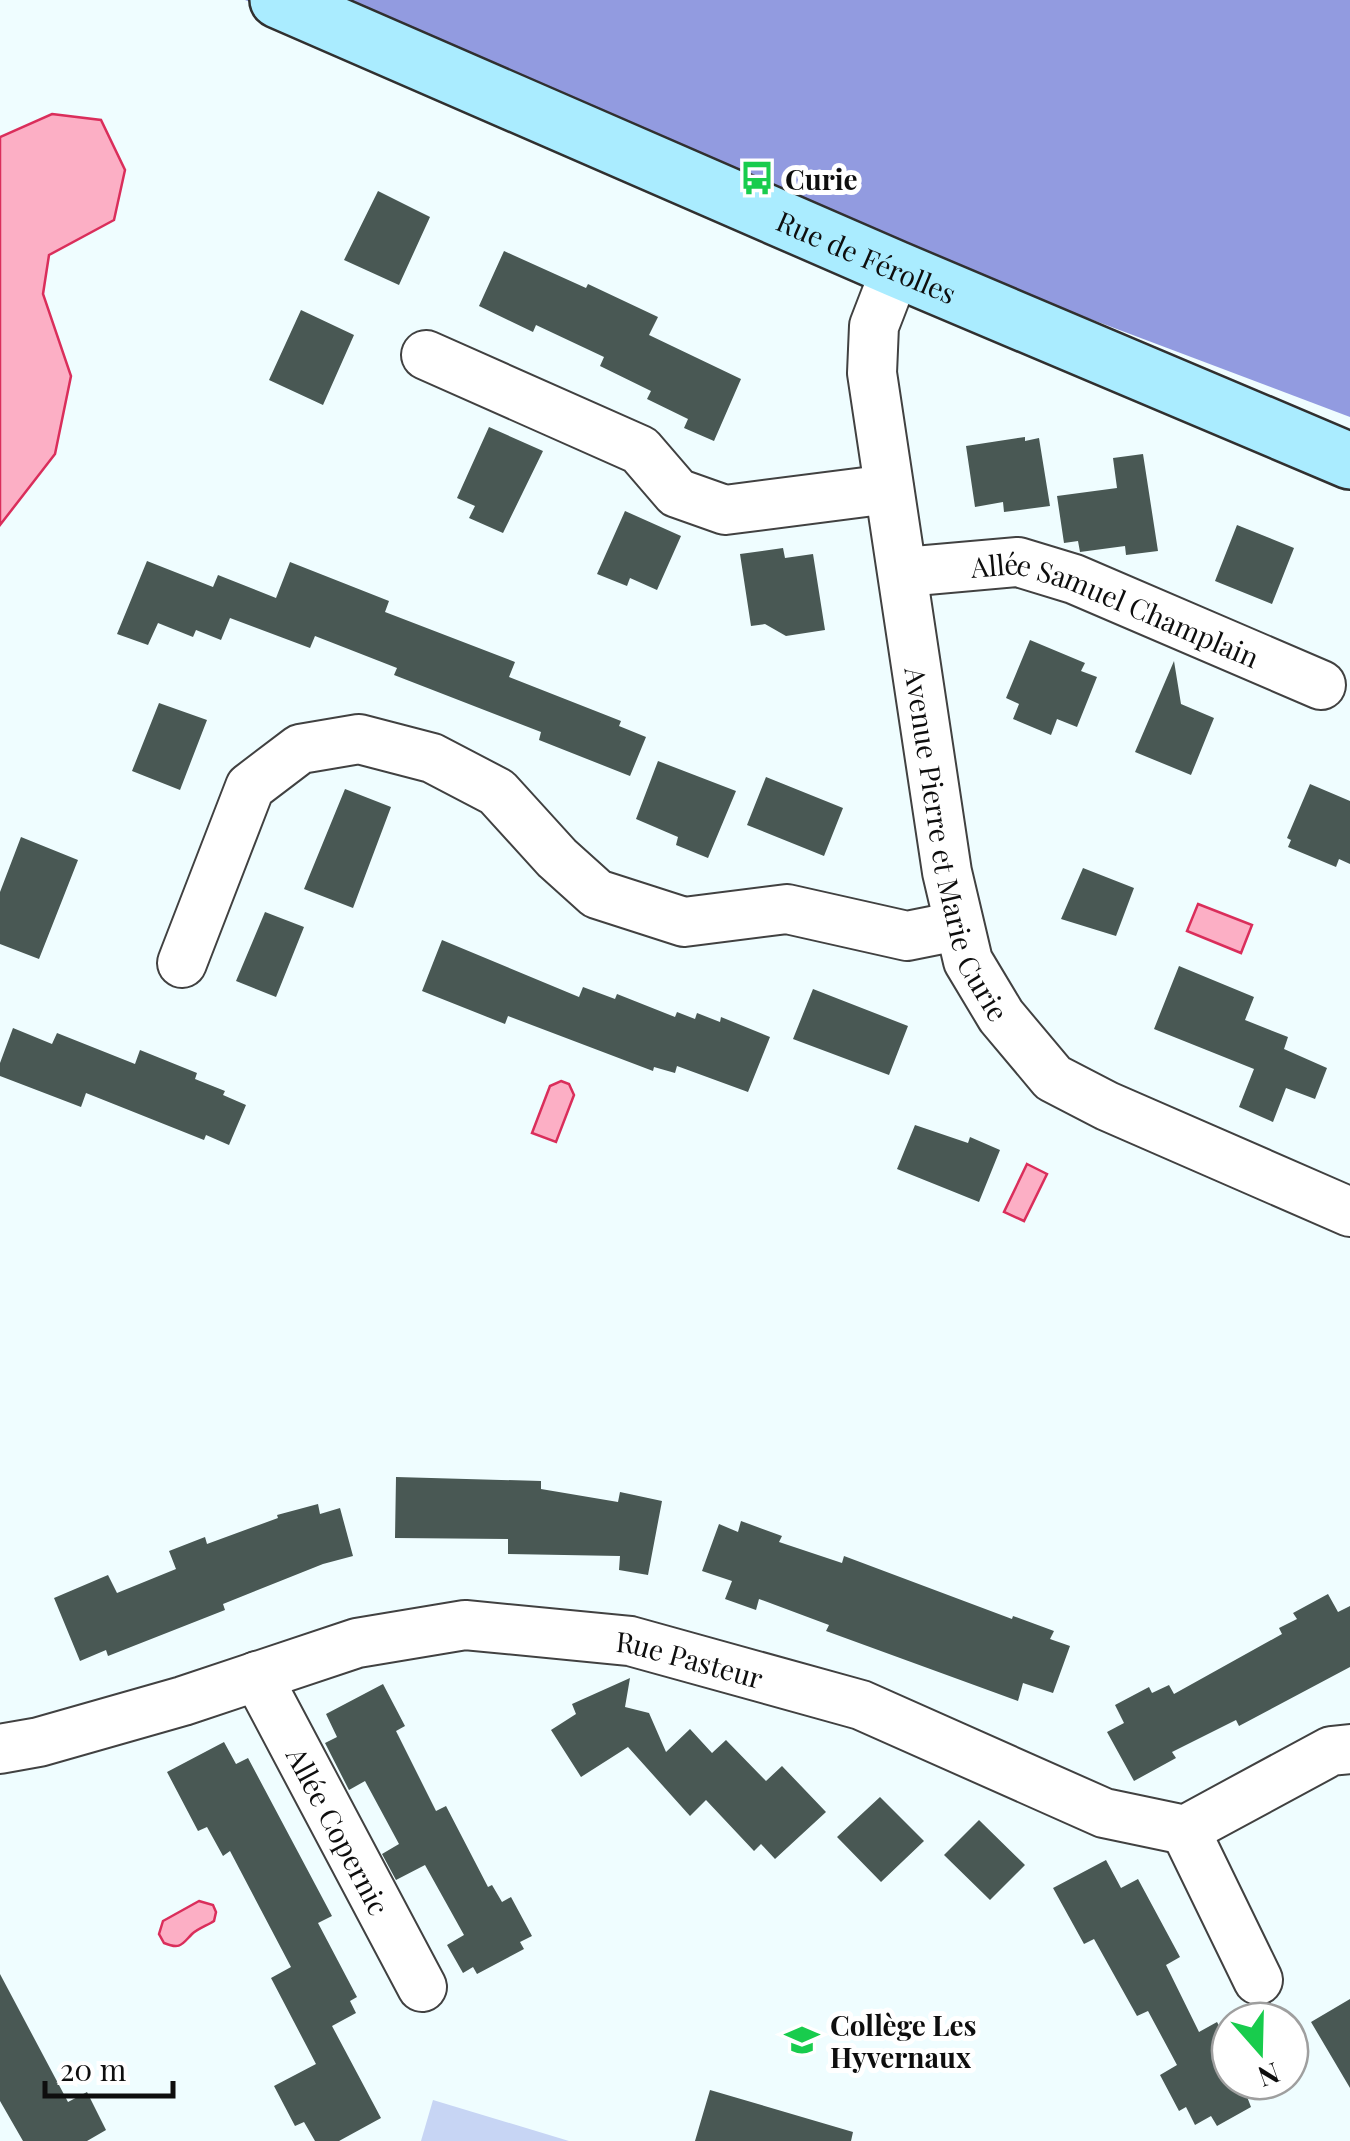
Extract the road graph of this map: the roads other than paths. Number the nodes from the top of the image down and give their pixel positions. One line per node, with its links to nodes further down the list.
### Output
1 (278, 0): 2 (street, Rue de Férolles)
2 (896, 269): 4 (street, Rue de Férolles); 5 (street, Avenue Pierre et Marie Curie)
3 (426, 355): 5 (street)
4 (1350, 461)
5 (889, 488): 6 (street, Avenue Pierre et Marie Curie)
6 (904, 572): 7 (street, Allée Samuel Champlain); 8 (street, Avenue Pierre et Marie Curie)
7 (1321, 685)
8 (957, 926): 9 (street); 10 (street, Avenue Pierre et Marie Curie)
9 (182, 964)
10 (1350, 1212)
11 (258, 1676): 12 (street, Rue Pasteur); 14 (street, Rue Pasteur); 16 (street, Allée Copernic)
12 (0, 1749)
13 (1350, 1749): 14 (street)
14 (1185, 1830): 15 (street)
15 (1258, 1980)
16 (422, 1987)

